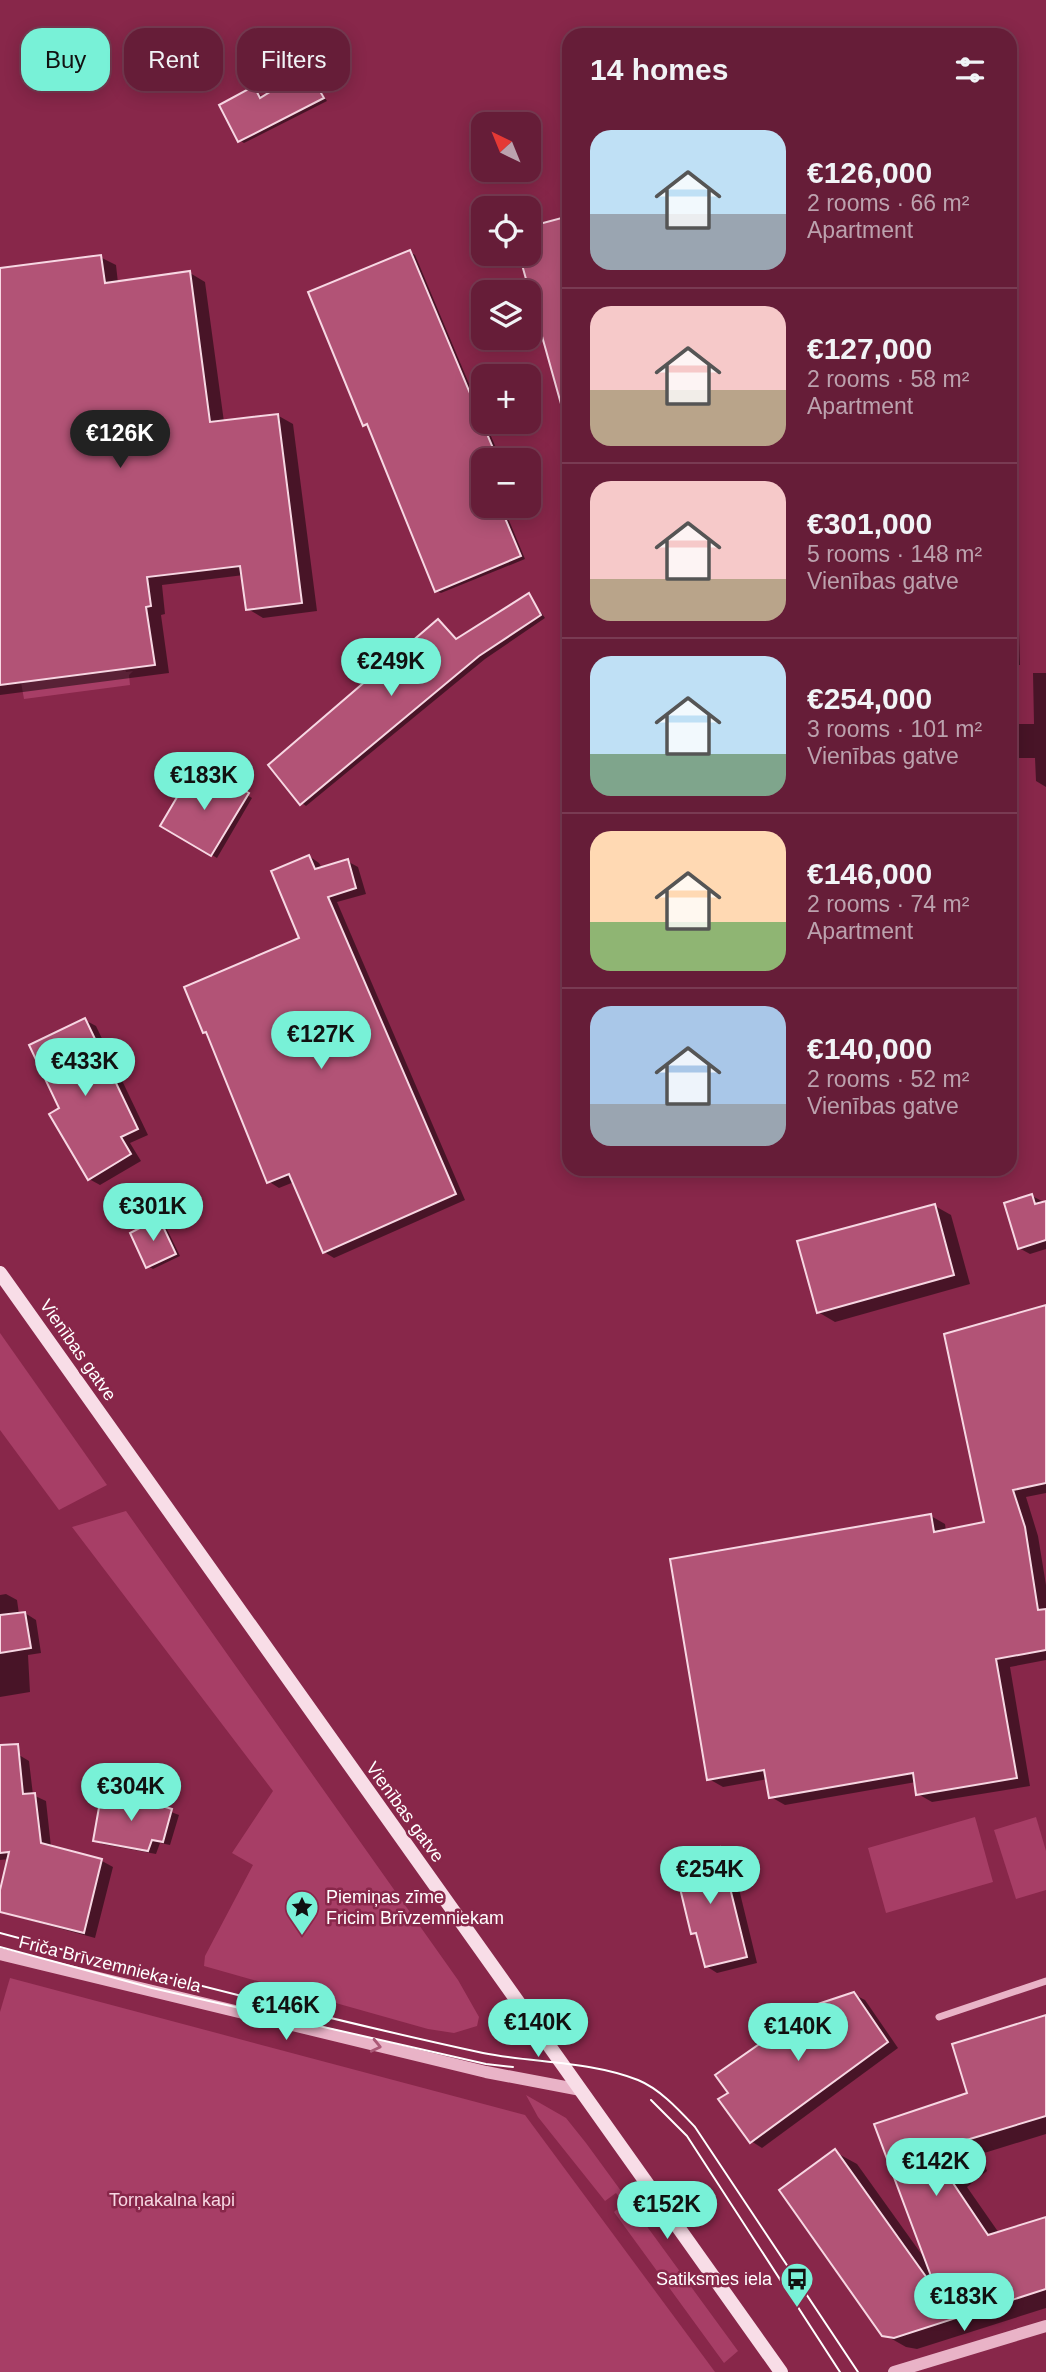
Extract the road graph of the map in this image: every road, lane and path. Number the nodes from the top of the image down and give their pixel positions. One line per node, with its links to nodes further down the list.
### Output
1 (0, 1273): 5 (main road, Vienības gatve)
2 (0, 1954): 5 (street, Friča Brīvzemnieka iela, one-way to 5)
3 (1046, 1981): 4 (street)
4 (939, 2017)
5 (581, 2090): 7 (main road, Vienības gatve)
6 (1046, 2326): 8 (street)
7 (781, 2372)
8 (894, 2372)

